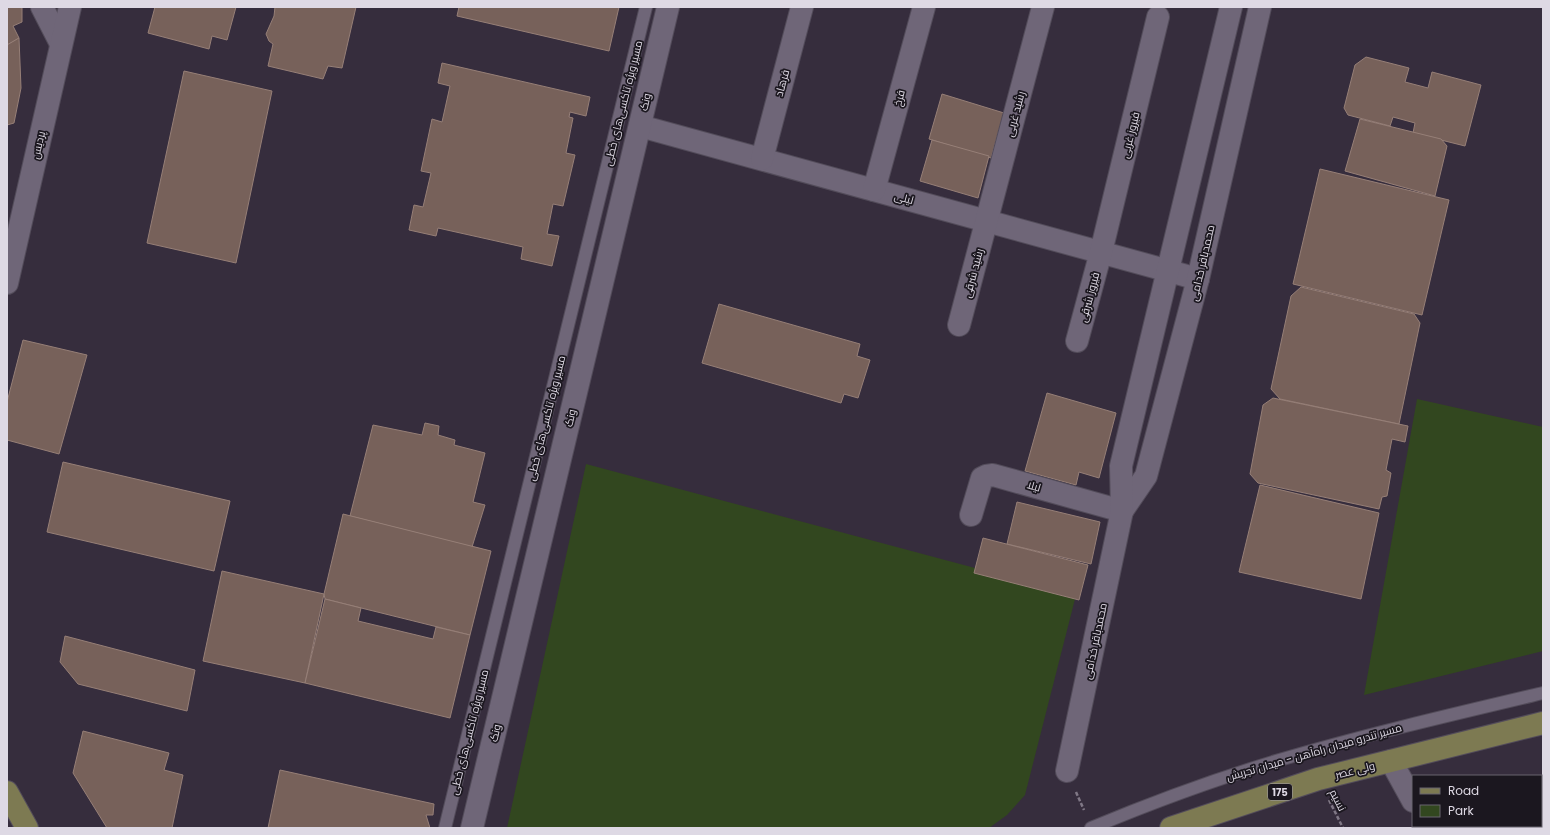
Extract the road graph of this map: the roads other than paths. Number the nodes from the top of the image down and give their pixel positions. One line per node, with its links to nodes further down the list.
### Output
1 (42, 7): 11 (street)
2 (70, 7): 11 (street, پردیس)
3 (646, 7): 31 (lane, مسیر ویژه تاکسی‌های خطی)
4 (668, 7): 12 (street, ونک)
5 (802, 7): 13 (street, فرهاد)
6 (924, 7): 14 (street, فرخ)
7 (1043, 7): 15 (street, رشید غربی)
8 (1231, 7): 17 (street, محمدباقر خدامی)
9 (1260, 7): 18 (street, محمدباقر خدامی)
10 (1158, 17): 16 (street, فیروز غربی)
11 (61, 44): 19 (street, پردیس)
12 (640, 126): 13 (street, لیلی); 32 (street, ونک)
13 (762, 159): 14 (street, لیلی)
14 (874, 190): 15 (street, لیلی)
15 (987, 221): 16 (street, لیلی); 20 (street, رشید شرقی)
16 (1101, 252): 17 (street, لیلی); 21 (street, فیروز شرقی)
17 (1168, 270): 18 (street, لیلی); 22 (street, محمدباقر خدامی)
18 (1198, 279): 22 (street, محمدباقر خدامی)
19 (7, 283)
20 (959, 325)
21 (1077, 341)
22 (1122, 510): 23 (street, لیلا); 27 (street, محمدباقر خدامی)
23 (971, 515)
24 (1543, 693): 33 (lane, مسیر تندرو میدان راه‌آهن - میدان تجریش)
25 (1543, 723): 26 (main road, ولی عصر / 175)
26 (1391, 761): 29 (street); 34 (main road, ولی عصر / 175)
27 (1067, 771)
28 (7, 792): 30 (main road)
29 (1412, 799)
30 (27, 828)
31 (445, 828)
32 (472, 828)
33 (1091, 828)
34 (1171, 828)

